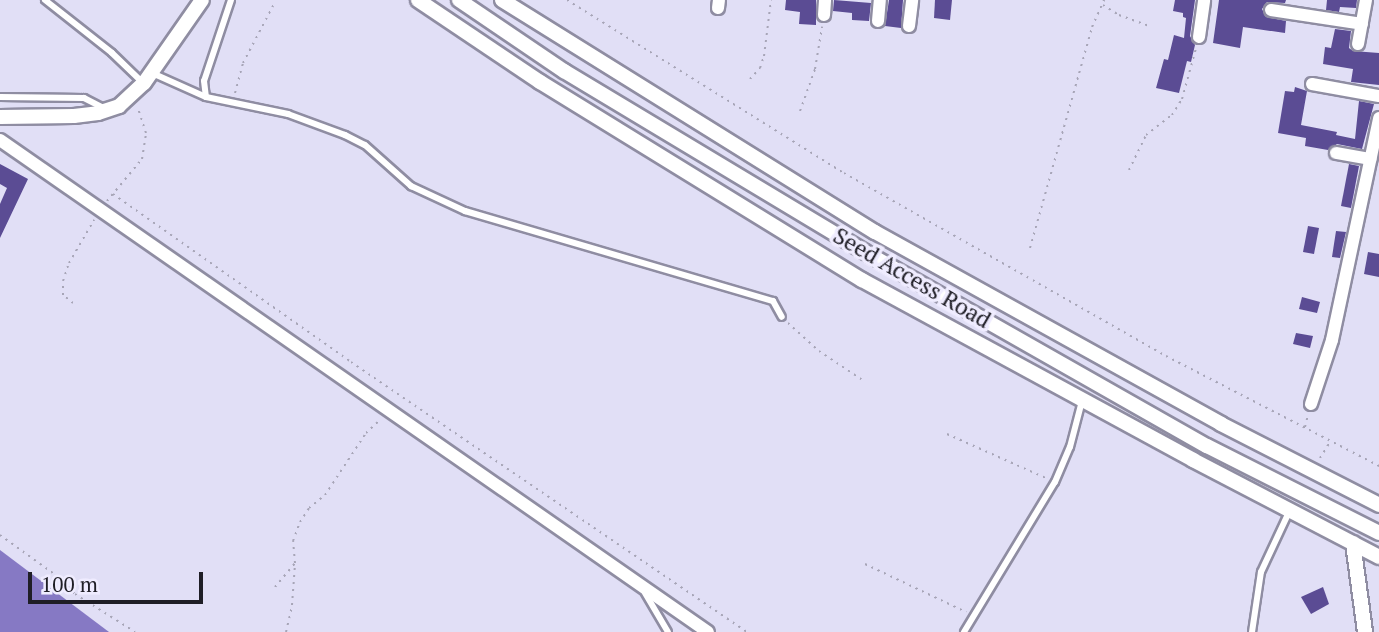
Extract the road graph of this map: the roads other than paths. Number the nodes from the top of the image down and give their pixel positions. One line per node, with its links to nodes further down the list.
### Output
1 (45, 0): 19 (lane)
2 (202, 0): 19 (street)
3 (231, 0): 23 (lane)
4 (418, 0): 31 (street)
5 (459, 0): 35 (street, Seed Access Road)
6 (502, 0): 33 (street, Seed Access Road)
7 (825, 0): 13 (street)
8 (880, 0): 14 (street)
9 (912, 0): 16 (street)
10 (1204, 0): 17 (street)
11 (1366, 0): 15 (street)
12 (1271, 10): 15 (street)
13 (824, 15)
14 (878, 21)
15 (1362, 24): 18 (street)
16 (909, 26)
17 (1199, 37)
18 (1358, 44)
19 (143, 83): 23 (lane); 24 (street)
20 (1312, 84): 21 (street)
21 (1379, 96)
22 (0, 97): 24 (lane)
23 (206, 97): 30 (lane)
24 (107, 110): 25 (street)
25 (0, 117)
26 (1379, 118): 29 (street)
27 (0, 141): 38 (street)
28 (1336, 153): 29 (street)
29 (1370, 159): 32 (street)
30 (782, 317)
31 (1083, 400): 34 (street); 41 (lane)
32 (1311, 404)
33 (1379, 505)
34 (1290, 510): 36 (street); 42 (lane)
35 (1379, 533)
36 (1353, 543): 37 (street); 43 (street)
37 (1379, 556)
38 (640, 585): 39 (lane); 40 (street)
39 (668, 632)
40 (708, 632)
41 (964, 632)
42 (1252, 632)
43 (1365, 632)

